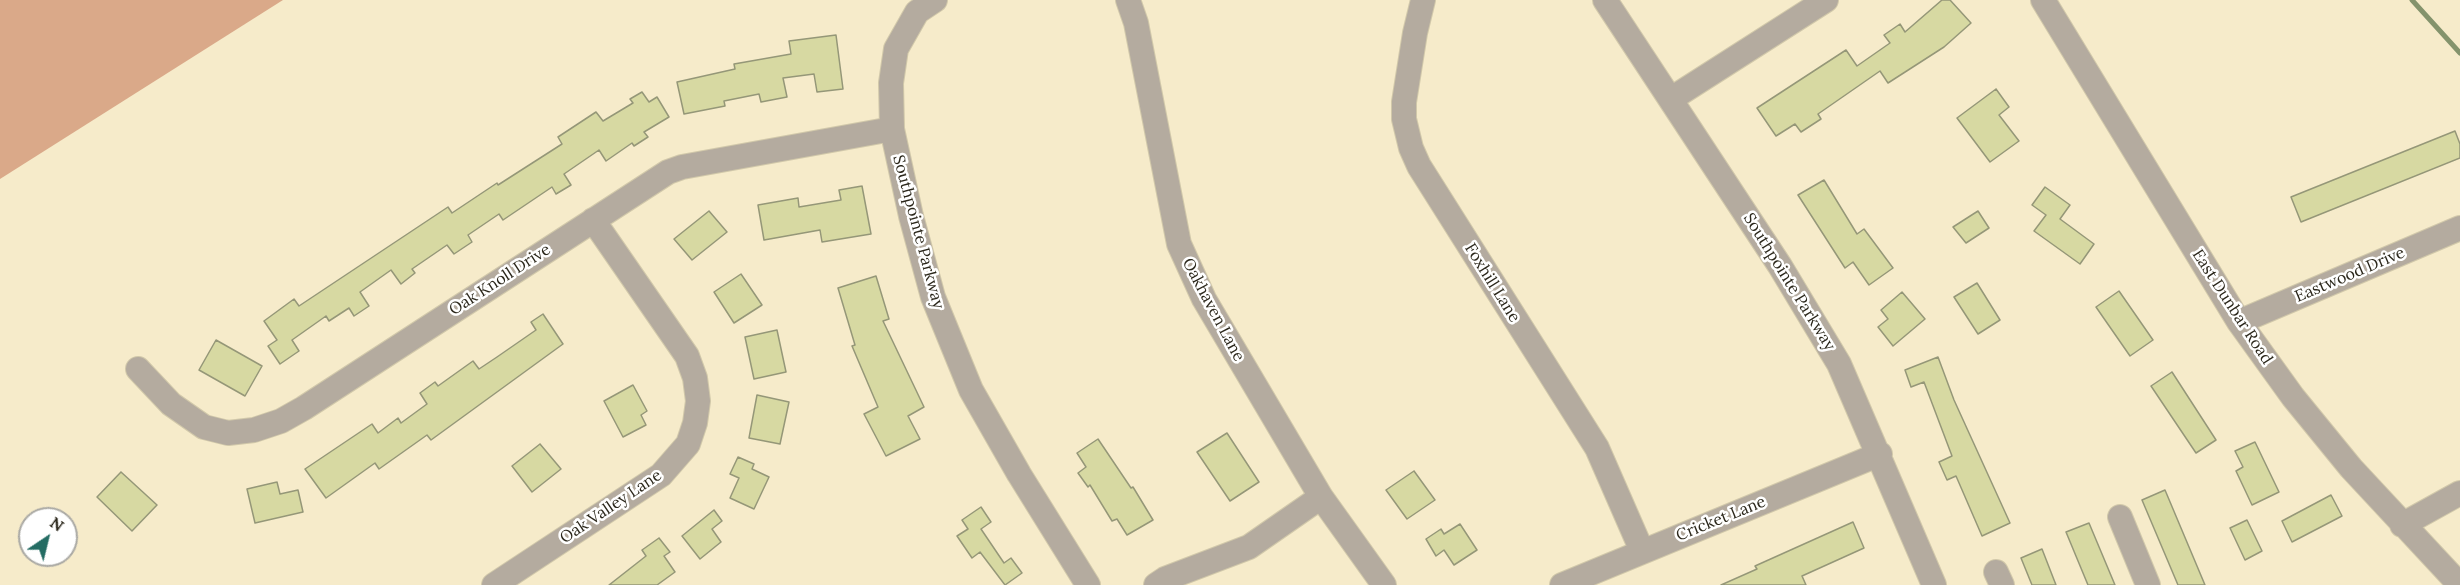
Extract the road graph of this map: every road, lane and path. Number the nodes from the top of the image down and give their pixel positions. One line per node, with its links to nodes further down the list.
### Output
1 (935, 0): 8 (street, Southpointe Parkway)
2 (1128, 0): 15 (street, Oakhaven Lane)
3 (1423, 0): 18 (street, Foxhill Lane)
4 (1605, 0): 7 (street, Southpointe Parkway)
5 (1826, 0): 7 (street)
6 (2043, 0): 11 (street, East Dunbar Road)
7 (1671, 99): 13 (street, Southpointe Parkway)
8 (891, 129): 9 (street, Oak Knoll Drive); 20 (street, Southpointe Parkway)
9 (593, 220): 12 (street, Oak Knoll Drive); 19 (street, Oak Valley Lane)
10 (2460, 228): 11 (street, Eastwood Drive)
11 (2239, 322): 17 (street, East Dunbar Road)
12 (138, 369)
13 (1880, 454): 18 (street, Cricket Lane); 24 (street, Southpointe Parkway)
14 (2460, 493): 17 (street)
15 (1321, 497): 21 (street); 22 (street, Oakhaven Lane)
16 (2120, 517): 25 (street)
17 (2402, 525): 26 (street, East Dunbar Road)
18 (1642, 551): 23 (street, Cricket Lane)
19 (497, 584)
20 (1088, 585)
21 (1156, 585)
22 (1384, 585)
23 (1562, 585)
24 (1934, 585)
25 (2148, 585)
26 (2460, 585)

